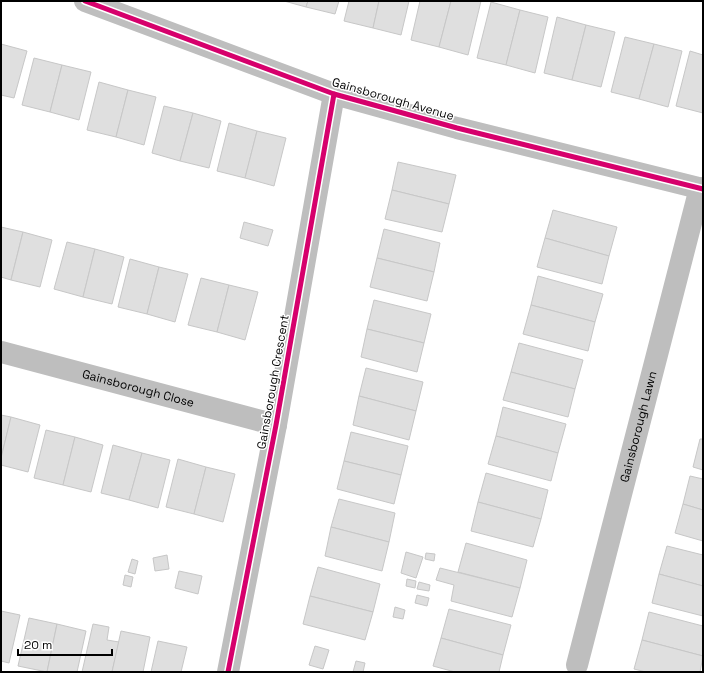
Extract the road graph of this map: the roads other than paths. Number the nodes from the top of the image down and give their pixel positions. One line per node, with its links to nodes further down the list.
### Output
1 (86, 1): 2 (street, Gainsborough Avenue)
2 (334, 94): 3 (street, Gainsborough Avenue); 5 (street, Gainsborough Crescent)
3 (701, 188): 6 (street, Gainsborough Lawn)
4 (1, 352): 5 (street, Gainsborough Close)
5 (276, 425): 7 (street, Gainsborough Crescent)
6 (577, 665)
7 (228, 672)

